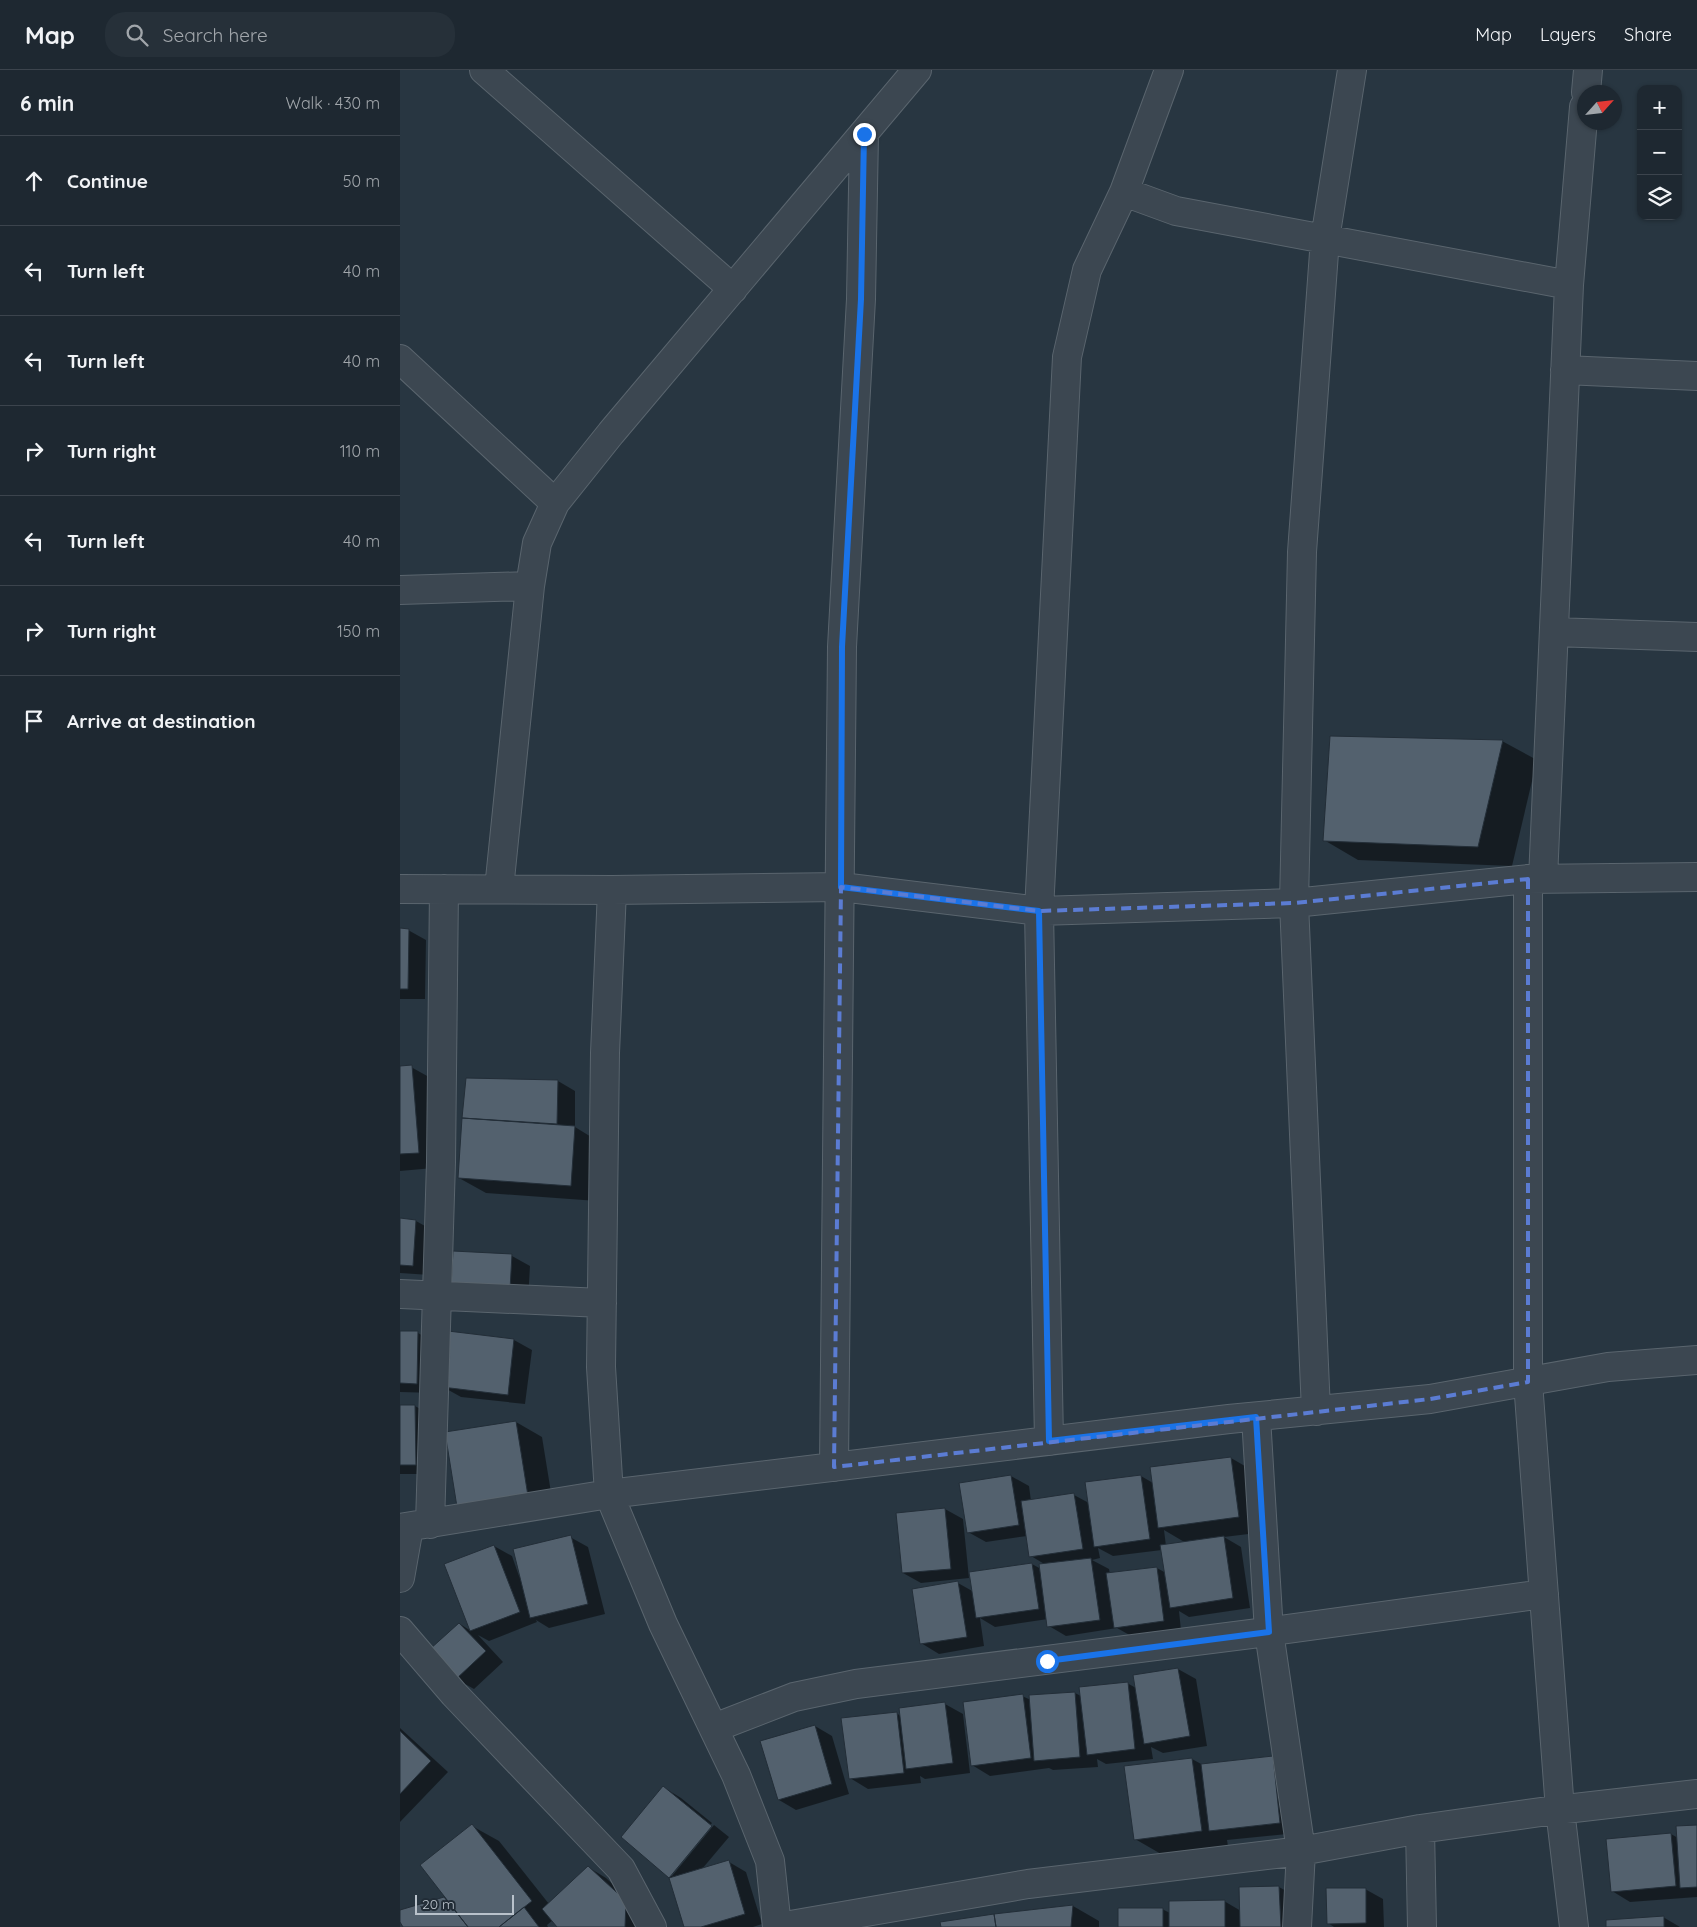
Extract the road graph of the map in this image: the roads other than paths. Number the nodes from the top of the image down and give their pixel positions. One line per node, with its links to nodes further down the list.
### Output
1 (484, 70): 12 (street)
2 (1169, 70): 9 (street)
3 (1352, 70): 10 (street)
4 (1588, 70): 6 (street)
5 (914, 71): 8 (street)
6 (1587, 85)
7 (1582, 130): 11 (street)
8 (864, 134): 12 (street); 23 (street)
9 (1124, 192): 10 (street); 29 (street)
10 (1325, 239): 11 (street); 28 (street)
11 (1569, 285): 14 (street)
12 (733, 289): 16 (street)
13 (400, 359): 16 (street)
14 (1565, 370): 15 (street); 19 (street)
15 (1697, 376)
16 (555, 503): 17 (street)
17 (530, 586): 18 (street); 26 (street)
18 (400, 590)
19 (1554, 632): 20 (street); 22 (street)
20 (1697, 637)
21 (1697, 877): 22 (street)
22 (1535, 879): 28 (street); 34 (street)
23 (841, 887): 27 (street); 29 (street); 38 (street)
24 (400, 889): 25 (street)
25 (444, 889): 26 (street); 31 (street)
26 (499, 889): 27 (street)
27 (612, 890): 32 (street)
28 (1294, 903): 29 (street); 35 (street)
29 (1039, 911): 37 (street)
30 (400, 1294): 31 (street)
31 (436, 1296): 32 (street); 40 (street)
32 (602, 1303): 39 (street)
33 (1697, 1360): 34 (street)
34 (1528, 1382): 35 (street); 42 (street)
35 (1316, 1411): 36 (street)
36 (1256, 1417): 37 (street); 44 (street)
37 (1049, 1441): 38 (street)
38 (834, 1467): 39 (street)
39 (609, 1494): 40 (street); 45 (street)
40 (413, 1526): 41 (street)
41 (400, 1578)
42 (1544, 1594): 44 (street); 47 (street)
43 (400, 1631): 50 (street)
44 (1269, 1632): 45 (street); 49 (street)
45 (714, 1728): 51 (street)
46 (1697, 1794): 47 (street)
47 (1560, 1810): 48 (street); 54 (street)
48 (1420, 1829): 49 (street); 53 (street)
49 (1301, 1851): 51 (street); 52 (street)
50 (652, 1927)
51 (778, 1927)
52 (1297, 1927)
53 (1422, 1927)
54 (1574, 1927)

